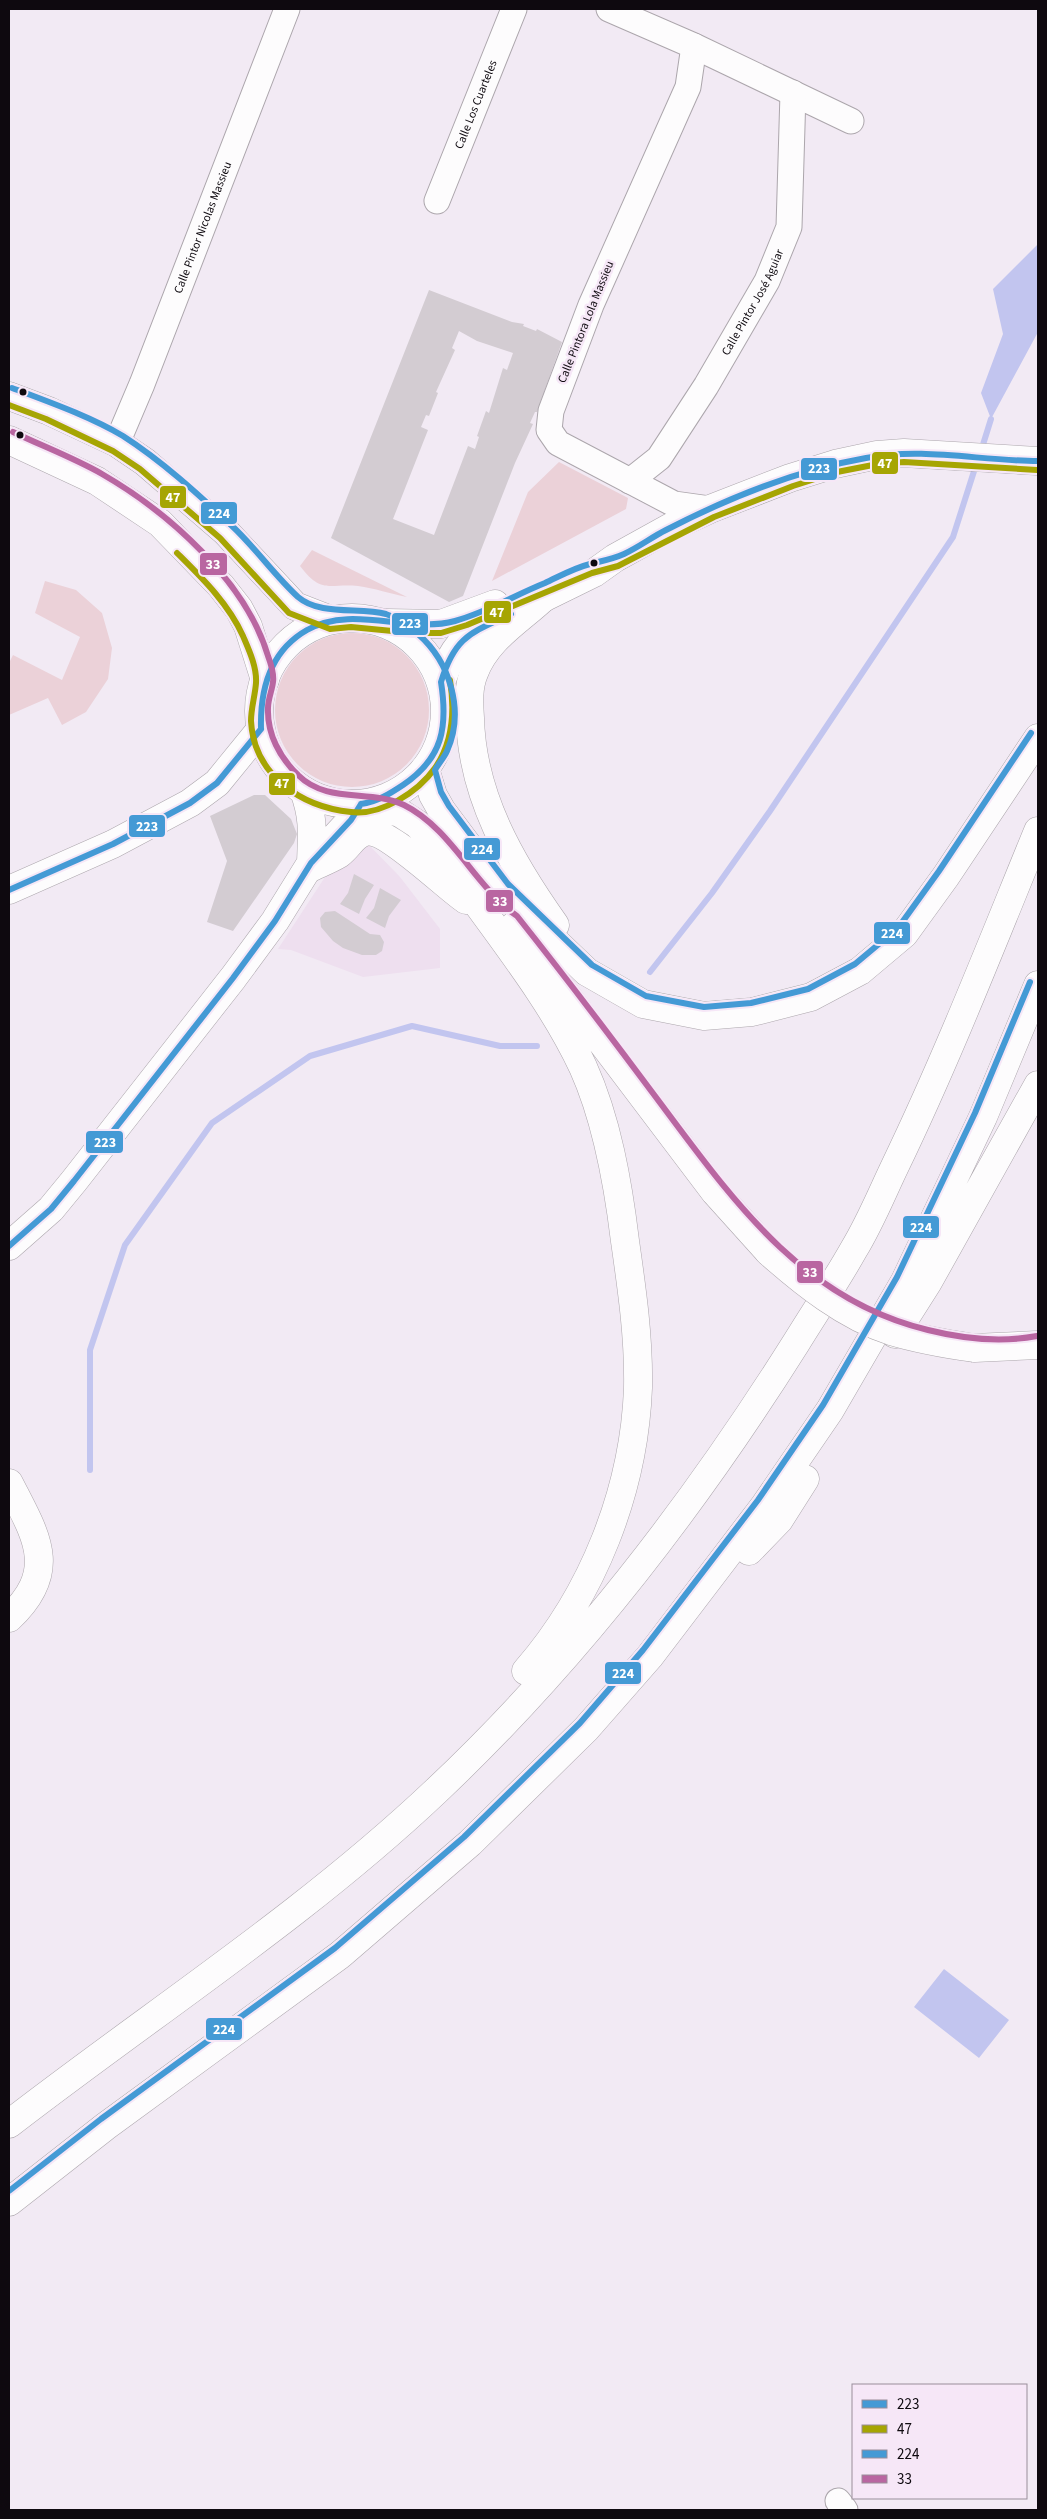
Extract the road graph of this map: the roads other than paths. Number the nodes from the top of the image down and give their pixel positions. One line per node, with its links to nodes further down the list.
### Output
1 (286, 9): 10 (street, Calle Pintor Nicolas Massieu)
2 (514, 9): 7 (street, Calle Los Cuarteles)
3 (609, 9): 4 (street)
4 (694, 46): 5 (street); 12 (street, Calle Pintora Lola Massieu)
5 (793, 93): 6 (street); 12 (street, Calle Pintor José Aguiar)
6 (851, 121)
7 (437, 201)
8 (9, 396): 10 (main road)
9 (9, 440): 18 (main road)
10 (117, 443): 16 (main road)
11 (1030, 462): 13 (main road)
12 (630, 481): 13 (street, Calle Pintora Lola Massieu)
13 (710, 509): 14 (main road)
14 (615, 558): 15 (main road); 17 (main road)
15 (542, 599): 19 (main road); 32 (main road)
16 (331, 620): 17 (main road); 18 (main road)
17 (384, 623): 19 (main road)
18 (265, 680): 20 (main road)
19 (441, 682): 22 (main road)
20 (261, 729): 23 (main road); 28 (main road)
21 (1038, 738): 32 (main road)
22 (425, 769): 24 (main road); 29 (main road)
23 (304, 791): 24 (main road); 27 (main road)
24 (364, 804): 26 (main road); 27 (main road)
25 (1038, 831): 40 (main road)
26 (446, 854): 30 (main road); 31 (main road)
27 (310, 866): 30 (main road); 35 (main road)
28 (9, 890)
29 (501, 890): 31 (main road); 32 (main road)
30 (479, 908): 40 (main road)
31 (510, 921): 36 (main road, bridge)
32 (587, 972)
33 (1038, 985): 39 (main road)
34 (1038, 1085): 39 (main road)
35 (9, 1246)
36 (1038, 1344)
37 (9, 1483): 38 (main road)
38 (9, 1618)
39 (650, 1656): 42 (main road)
40 (436, 1790): 41 (main road)
41 (9, 2124)
42 (9, 2202)

